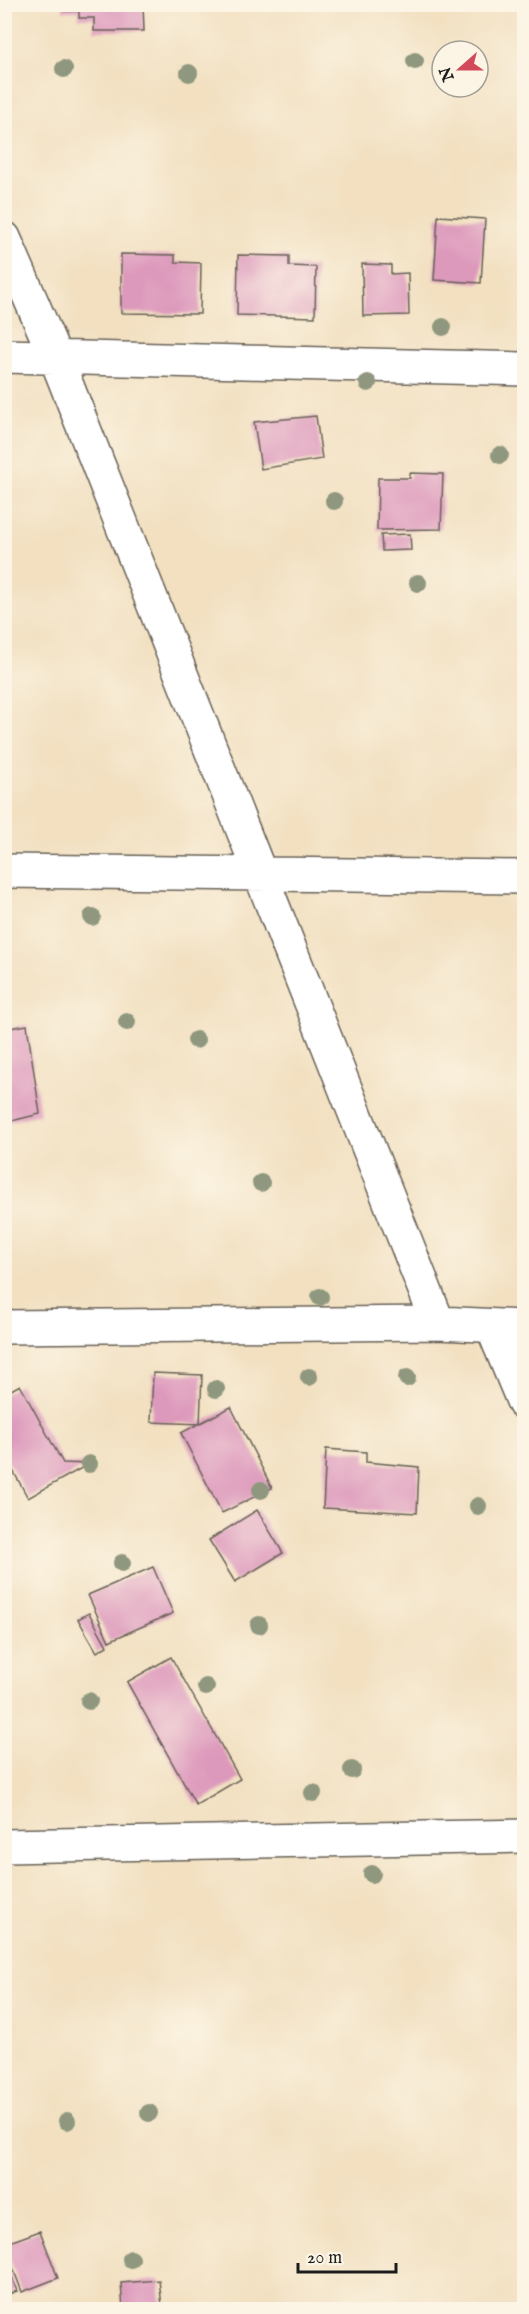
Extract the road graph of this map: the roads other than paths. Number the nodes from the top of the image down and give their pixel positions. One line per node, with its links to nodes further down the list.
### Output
1 (4, 238): 3 (street)
2 (4, 356): 3 (street)
3 (56, 358): 4 (street); 6 (street)
4 (525, 369)
5 (4, 871): 6 (street)
6 (260, 874): 7 (street); 8 (street)
7 (525, 877)
8 (438, 1323): 9 (street); 10 (street)
9 (492, 1326): 11 (street); 12 (street)
10 (4, 1327)
11 (525, 1327)
12 (525, 1403)
13 (525, 1836): 14 (street)
14 (4, 1846)

